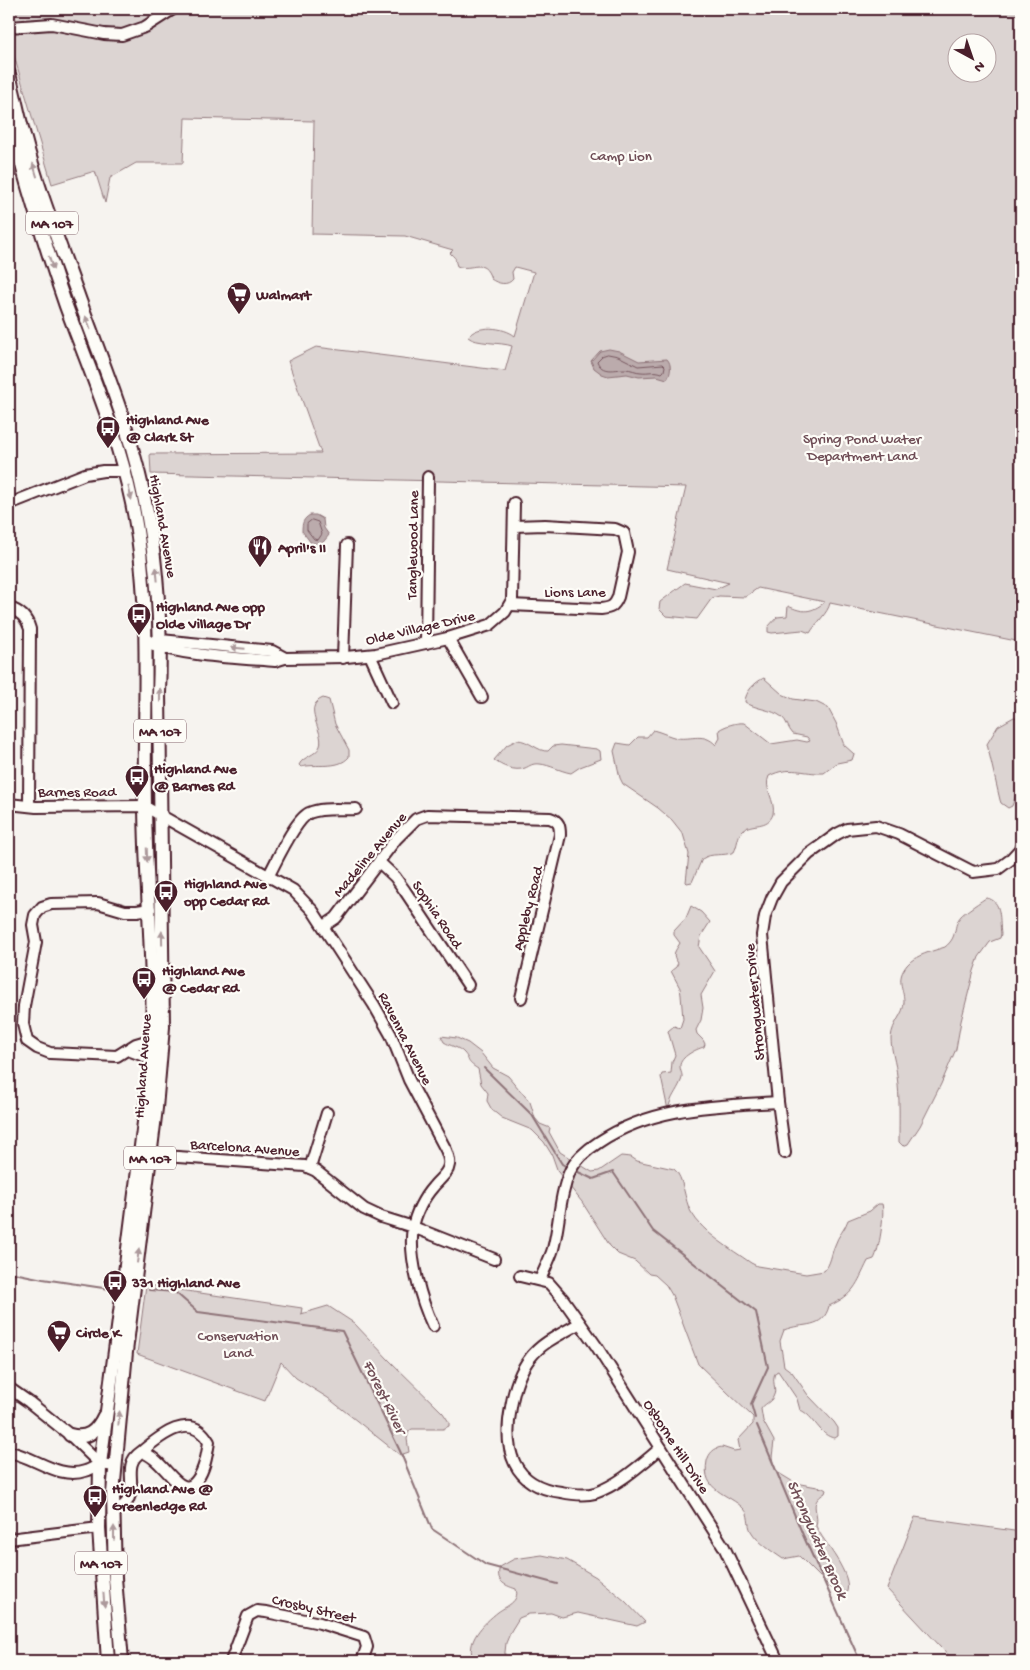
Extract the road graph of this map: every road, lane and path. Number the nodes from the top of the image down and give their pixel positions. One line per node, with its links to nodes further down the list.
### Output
1 (173, 9): 2 (street)
2 (9, 28)
3 (9, 74): 16 (main road, Highland Avenue / MA 107, one-way to 3)
4 (9, 116): 5 (main road, Highland Avenue / MA 107, one-way to 5)
5 (125, 470): 8 (street); 14 (main road, Highland Avenue / MA 107, one-way to 14)
6 (428, 477): 15 (street, Tanglewood Lane)
7 (514, 503): 9 (street)
8 (9, 504)
9 (514, 526): 11 (street); 11 (street, Lions Lane)
10 (347, 545): 18 (street)
11 (510, 605): 13 (street, Olde Village Drive)
12 (9, 608): 22 (street)
13 (448, 638): 15 (street, Olde Village Drive); 19 (street)
14 (145, 642): 16 (street, Olde Village Drive); 23 (main road, Highland Avenue / MA 107)
15 (426, 643): 17 (street, Olde Village Drive)
16 (161, 644): 18 (street, Olde Village Drive); 25 (main road, Highland Avenue / MA 107, one-way to 16)
17 (370, 655): 18 (street, Olde Village Drive); 20 (street)
18 (343, 658)
19 (482, 697)
20 (392, 703)
21 (9, 804): 22 (street, Barnes Road)
22 (29, 806): 23 (street, Barnes Road)
23 (144, 806): 25 (street, Ravenna Avenue); 30 (main road, Highland Avenue / MA 107, one-way to 30)
24 (356, 809): 29 (street)
25 (160, 814): 29 (street, Ravenna Avenue); 40 (main road, Highland Avenue / MA 107, one-way to 25)
26 (560, 825): 28 (street, Madeline Avenue); 33 (street, Appleby Road)
27 (1021, 848): 37 (street, Strongwater Drive)
28 (379, 862): 31 (street, Madeline Avenue); 32 (street, Sophia Road)
29 (269, 875): 31 (street, Ravenna Avenue)
30 (150, 909): 34 (main road, Highland Avenue / MA 107); 35 (street)
31 (324, 926): 42 (street, Ravenna Avenue)
32 (468, 985)
33 (521, 998)
34 (152, 1039): 35 (street); 36 (main road, Highland Avenue / MA 107)
35 (128, 1050): 36 (street)
36 (152, 1059): 49 (main road, Highland Avenue / MA 107)
37 (778, 1102): 39 (street, Strongwater Drive); 45 (street)
38 (327, 1113): 41 (street)
39 (785, 1153)
40 (150, 1155): 41 (street, Barcelona Avenue); 55 (main road, Highland Avenue / MA 107, one-way to 40)
41 (310, 1168): 42 (street, Barcelona Avenue)
42 (413, 1227): 43 (street, Barcelona Avenue); 47 (street, Ravenna Avenue)
43 (494, 1259)
44 (520, 1276): 45 (street, Osborne Hill Drive)
45 (540, 1280): 46 (street, Osborne Hill Drive)
46 (580, 1323): 51 (street, Osborne Hill Drive); 51 (street)
47 (433, 1326)
48 (9, 1388): 50 (street)
49 (106, 1412): 50 (main road); 54 (main road, Highland Avenue / MA 107)
50 (70, 1434): 54 (street)
51 (661, 1448): 63 (street, Osborne Hill Drive)
52 (9, 1452): 54 (street)
53 (141, 1452): 53 (street); 56 (street)
54 (100, 1464): 55 (street); 57 (main road, Highland Avenue / MA 107)
55 (115, 1466): 56 (main road, Highland Avenue / MA 107)
56 (113, 1513): 60 (main road, Highland Avenue / MA 107, one-way to 56)
57 (99, 1528): 58 (street); 59 (main road, Highland Avenue / MA 107, one-way to 59)
58 (9, 1539)
59 (108, 1661)
60 (122, 1661)
61 (231, 1661): 62 (street, Crosby Street)
62 (362, 1661)
63 (778, 1661)

